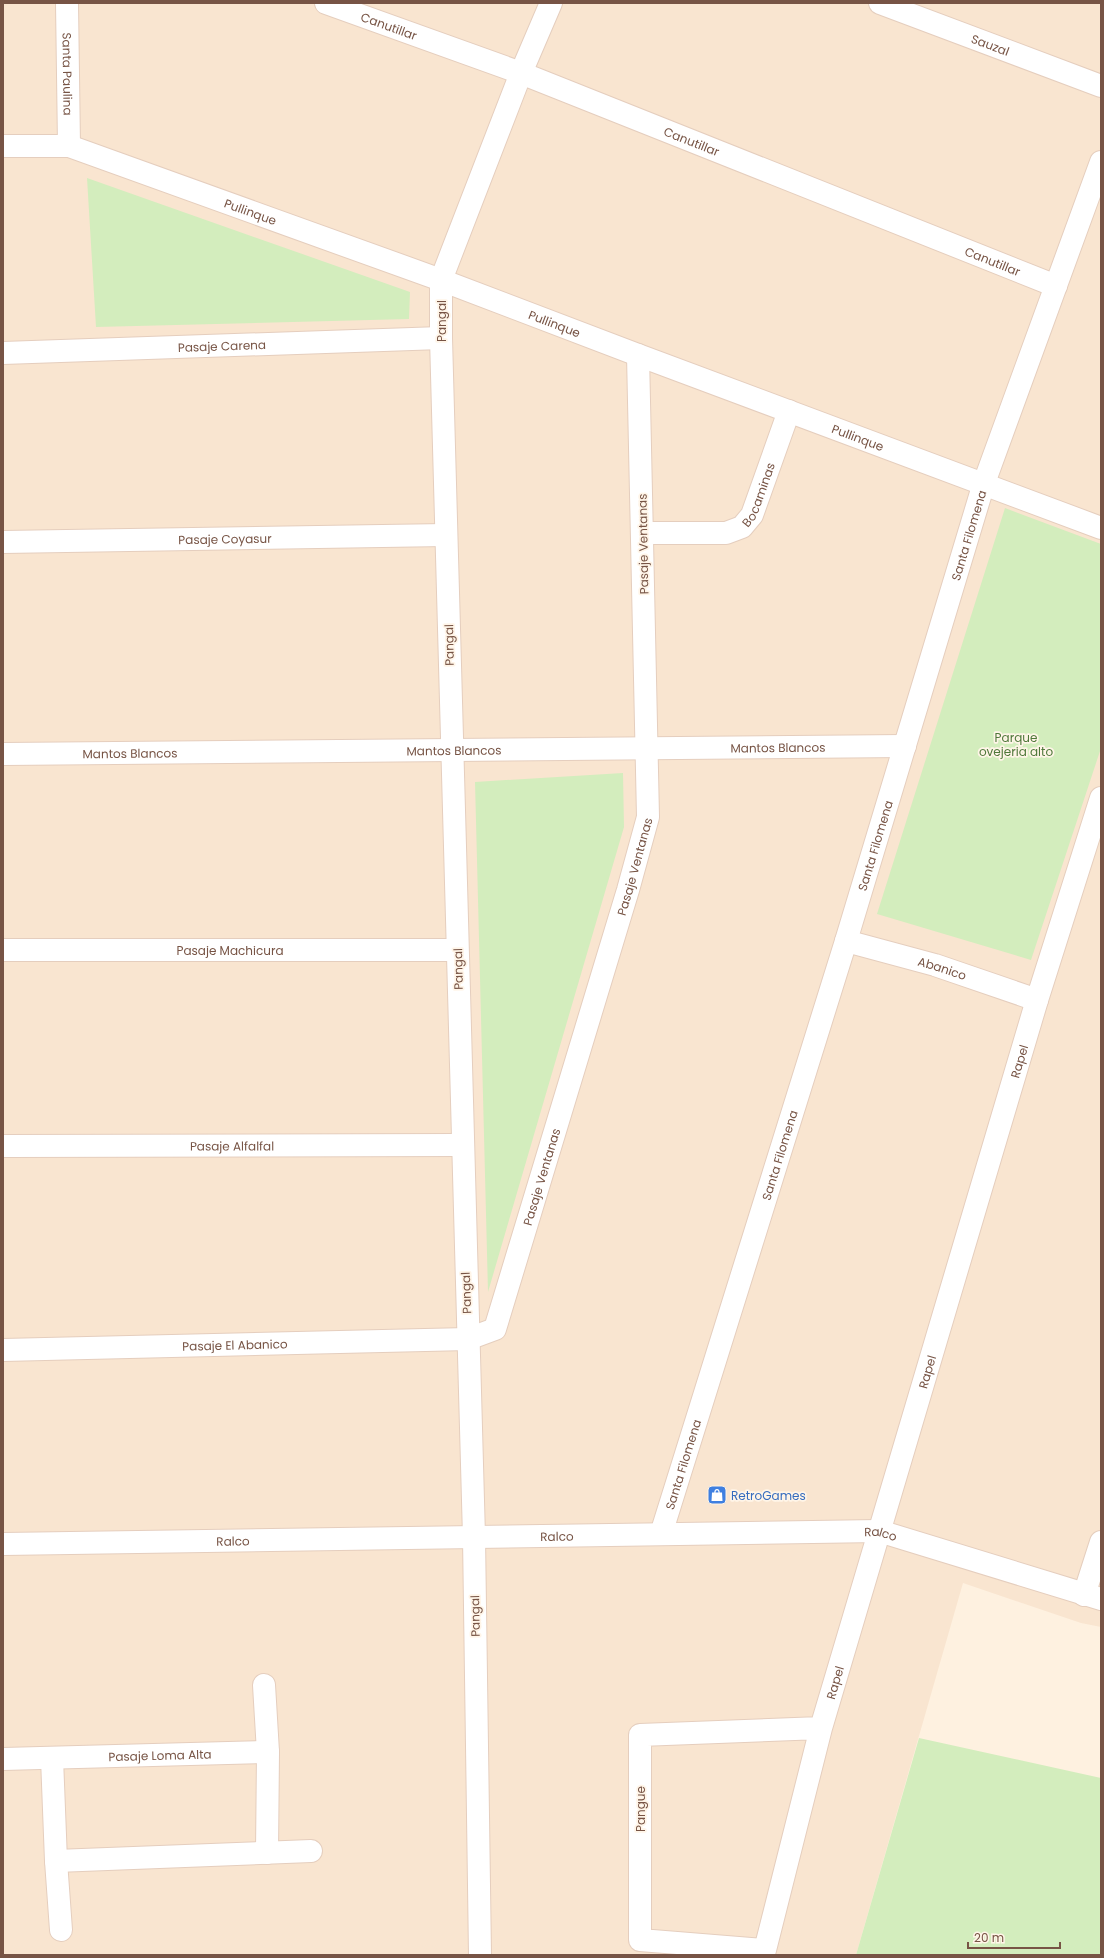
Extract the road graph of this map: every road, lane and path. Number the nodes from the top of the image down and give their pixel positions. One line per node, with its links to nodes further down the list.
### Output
1 (67, 3): 8 (street, Santa Paulina)
2 (326, 3): 5 (street, Canutillar)
3 (551, 3): 5 (street, Pangal)
4 (880, 3): 6 (street, Sauzal)
5 (521, 74): 10 (street, Pangal); 11 (street, Canutillar)
6 (1101, 86)
7 (3, 146): 8 (street, Pullinque)
8 (69, 146): 10 (street, Pullinque)
9 (1101, 162): 11 (street, Santa Filomena)
10 (441, 280): 12 (street, Pangal); 14 (street, Pullinque)
11 (1056, 286): 16 (street, Santa Filomena)
12 (441, 338): 13 (street, Pasaje Carena); 19 (street, Pangal)
13 (3, 353)
14 (638, 355): 15 (street, Pullinque); 18 (street, Pasaje Ventanas)
15 (788, 411): 16 (street, Pullinque); 18 (street, Bocaminas)
16 (984, 483): 17 (street, Pullinque); 21 (street, Santa Filomena)
17 (1101, 528)
18 (642, 534): 22 (street, Pasaje Ventanas)
19 (446, 535): 20 (street, Pasaje Coyasur); 23 (street, Pangal)
20 (3, 542)
21 (905, 746): 22 (street, Mantos Blancos); 26 (street, Santa Filomena)
22 (647, 749): 23 (street, Mantos Blancos); 32 (street, Pasaje Ventanas)
23 (452, 750): 24 (street, Mantos Blancos); 28 (street, Pangal)
24 (3, 754)
25 (1101, 798): 29 (street, Rapel)
26 (846, 941): 29 (street, Abanico); 35 (street, Santa Filomena)
27 (3, 950): 28 (street, Pasaje Machicura)
28 (457, 950): 30 (street, Pangal)
29 (1037, 1000): 34 (street, Rapel)
30 (462, 1145): 31 (street, Pasaje Alfalfal); 32 (street, Pangal)
31 (3, 1146)
32 (468, 1339): 33 (street, Pasaje El Abanico); 36 (street, Pangal)
33 (3, 1350)
34 (879, 1530): 35 (street, Ralco); 39 (street, Ralco); 41 (street, Rapel)
35 (661, 1534): 36 (street, Ralco)
36 (474, 1537): 38 (street, Ralco); 50 (street, Pangal)
37 (1101, 1542): 39 (street)
38 (3, 1544)
39 (1093, 1597)
40 (264, 1685): 42 (street)
41 (821, 1728): 49 (street, Rapel); 49 (street, Pangue)
42 (268, 1752): 43 (street, Pasaje Loma Alta); 46 (street)
43 (52, 1758): 44 (street, Pasaje Loma Alta); 47 (street)
44 (3, 1759)
45 (311, 1851): 46 (street)
46 (267, 1853): 47 (street)
47 (56, 1861): 48 (street)
48 (62, 1930)
49 (765, 1950)
50 (480, 1955)

